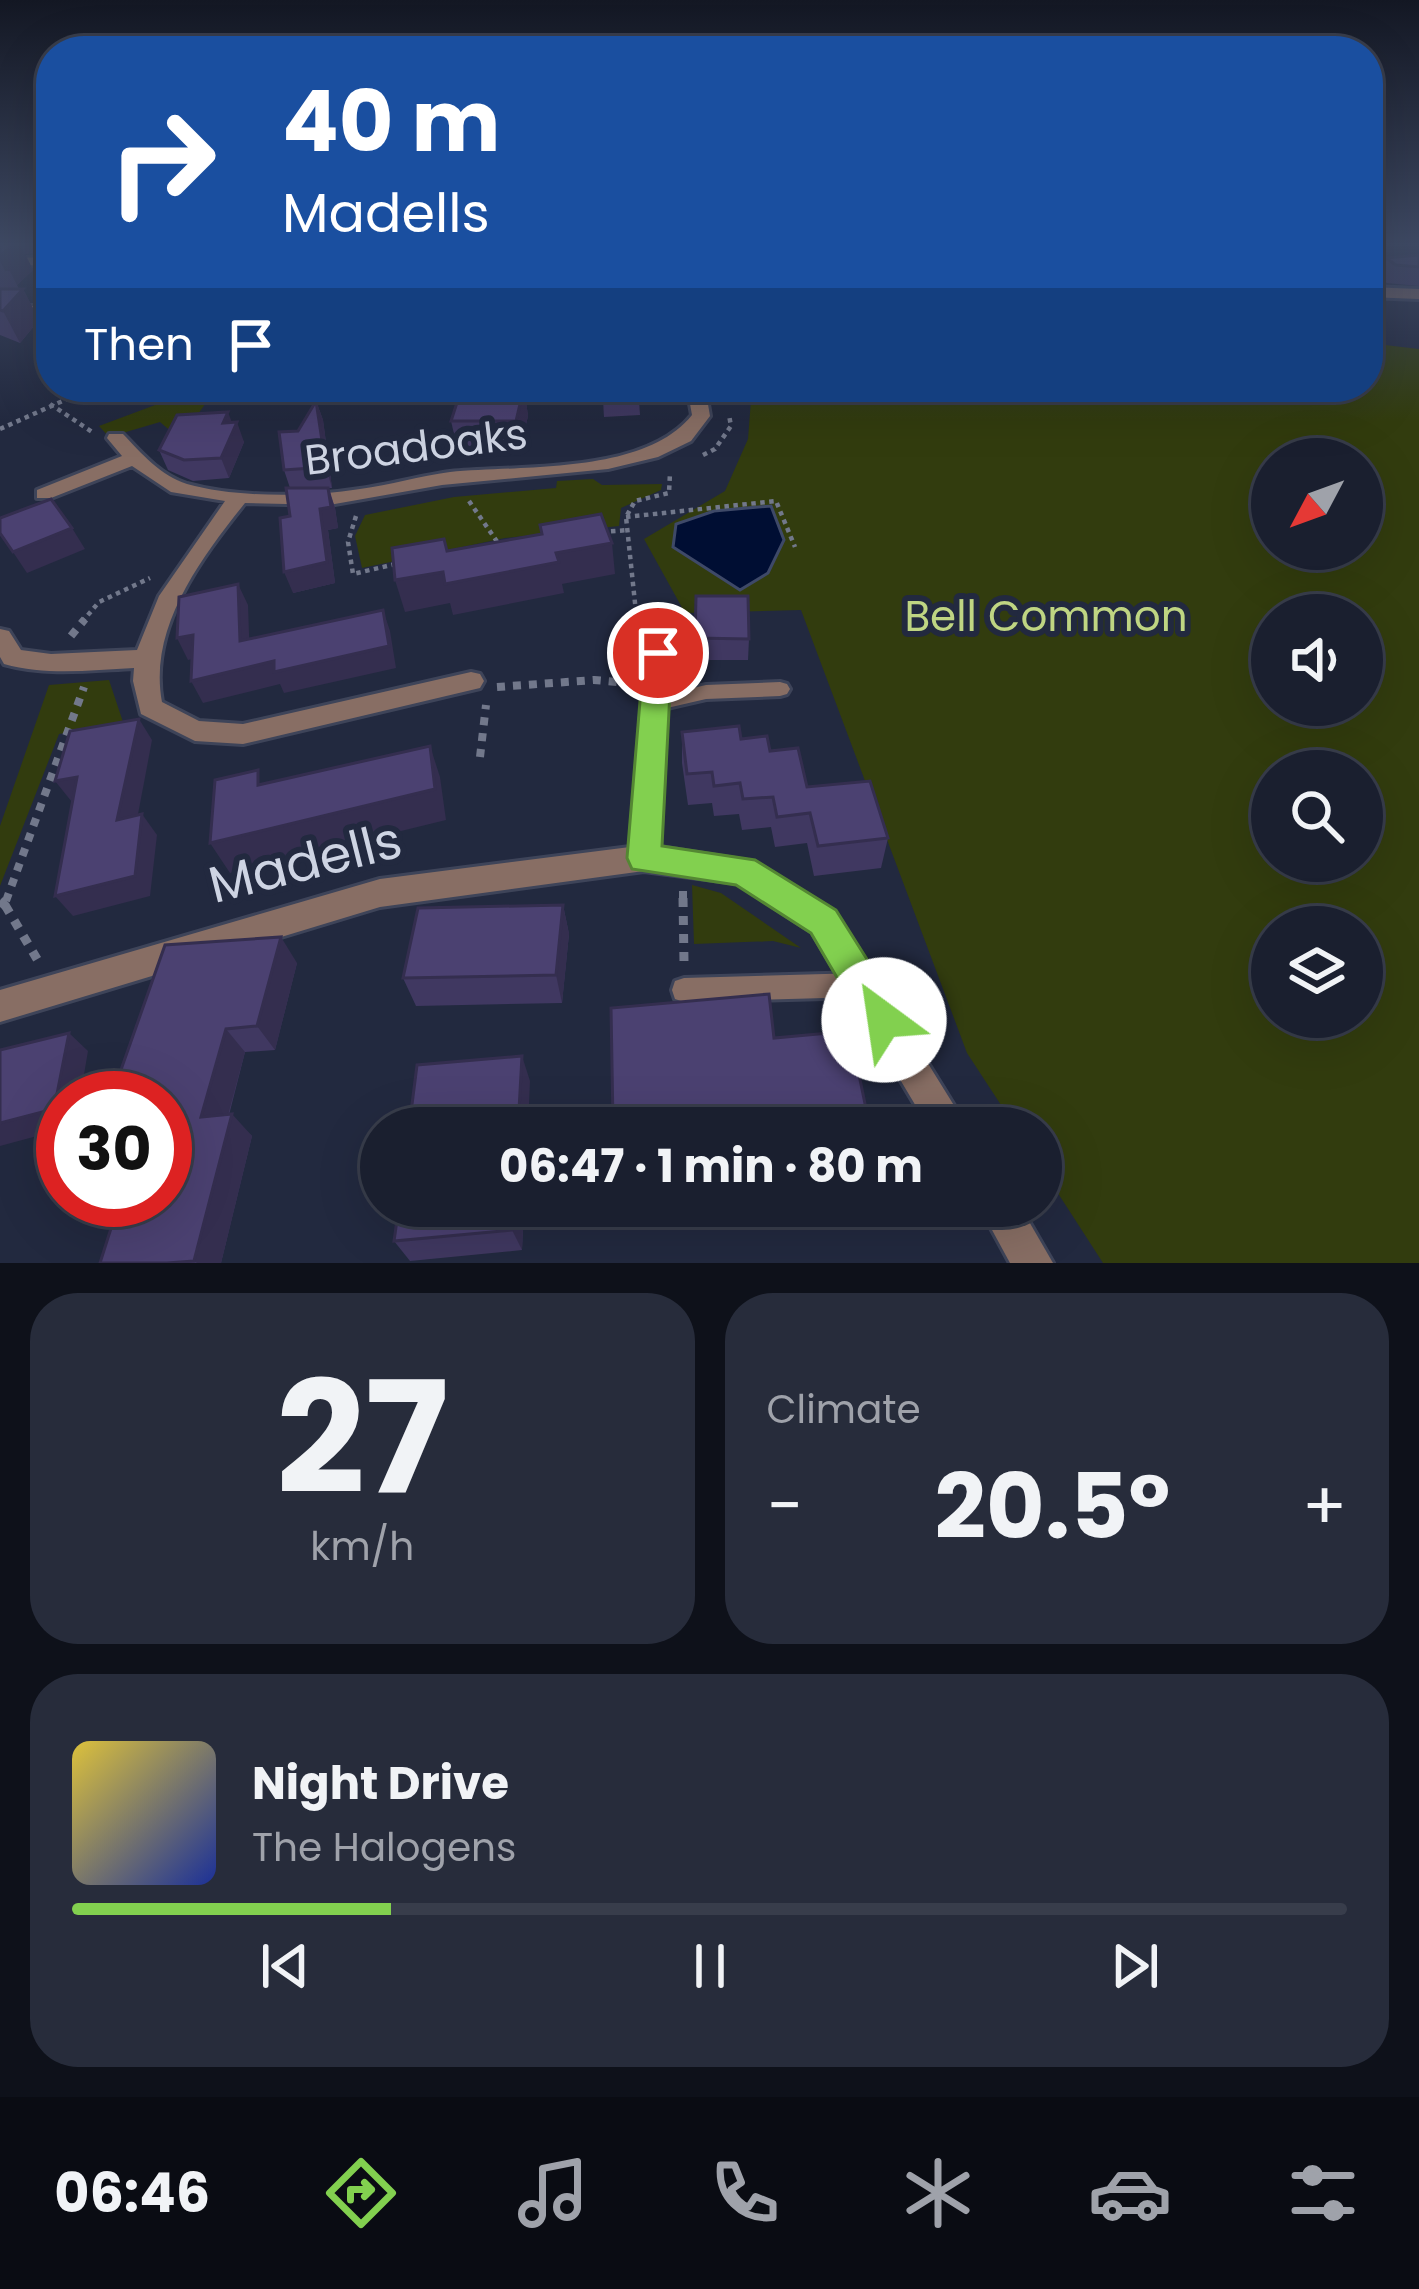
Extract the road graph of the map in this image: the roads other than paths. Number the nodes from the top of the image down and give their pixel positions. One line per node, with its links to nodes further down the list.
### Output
1 (36, 310): 2 (street)
2 (0, 311)
3 (702, 402): 5 (street, Broadoaks)
4 (44, 494): 5 (street, Broadoaks)
5 (239, 497): 8 (street)
6 (0, 637): 8 (street)
7 (658, 653): 11 (street)
8 (145, 659): 9 (street)
9 (471, 681)
10 (780, 689): 11 (lane)
11 (655, 694): 12 (street)
12 (644, 858): 13 (street, Madells); 15 (street, Madells)
13 (862, 985): 14 (lane); 16 (street, Madells)
14 (684, 990)
15 (0, 1006)
16 (937, 1107)
17 (1011, 1227): 18 (street)
18 (1033, 1263)

